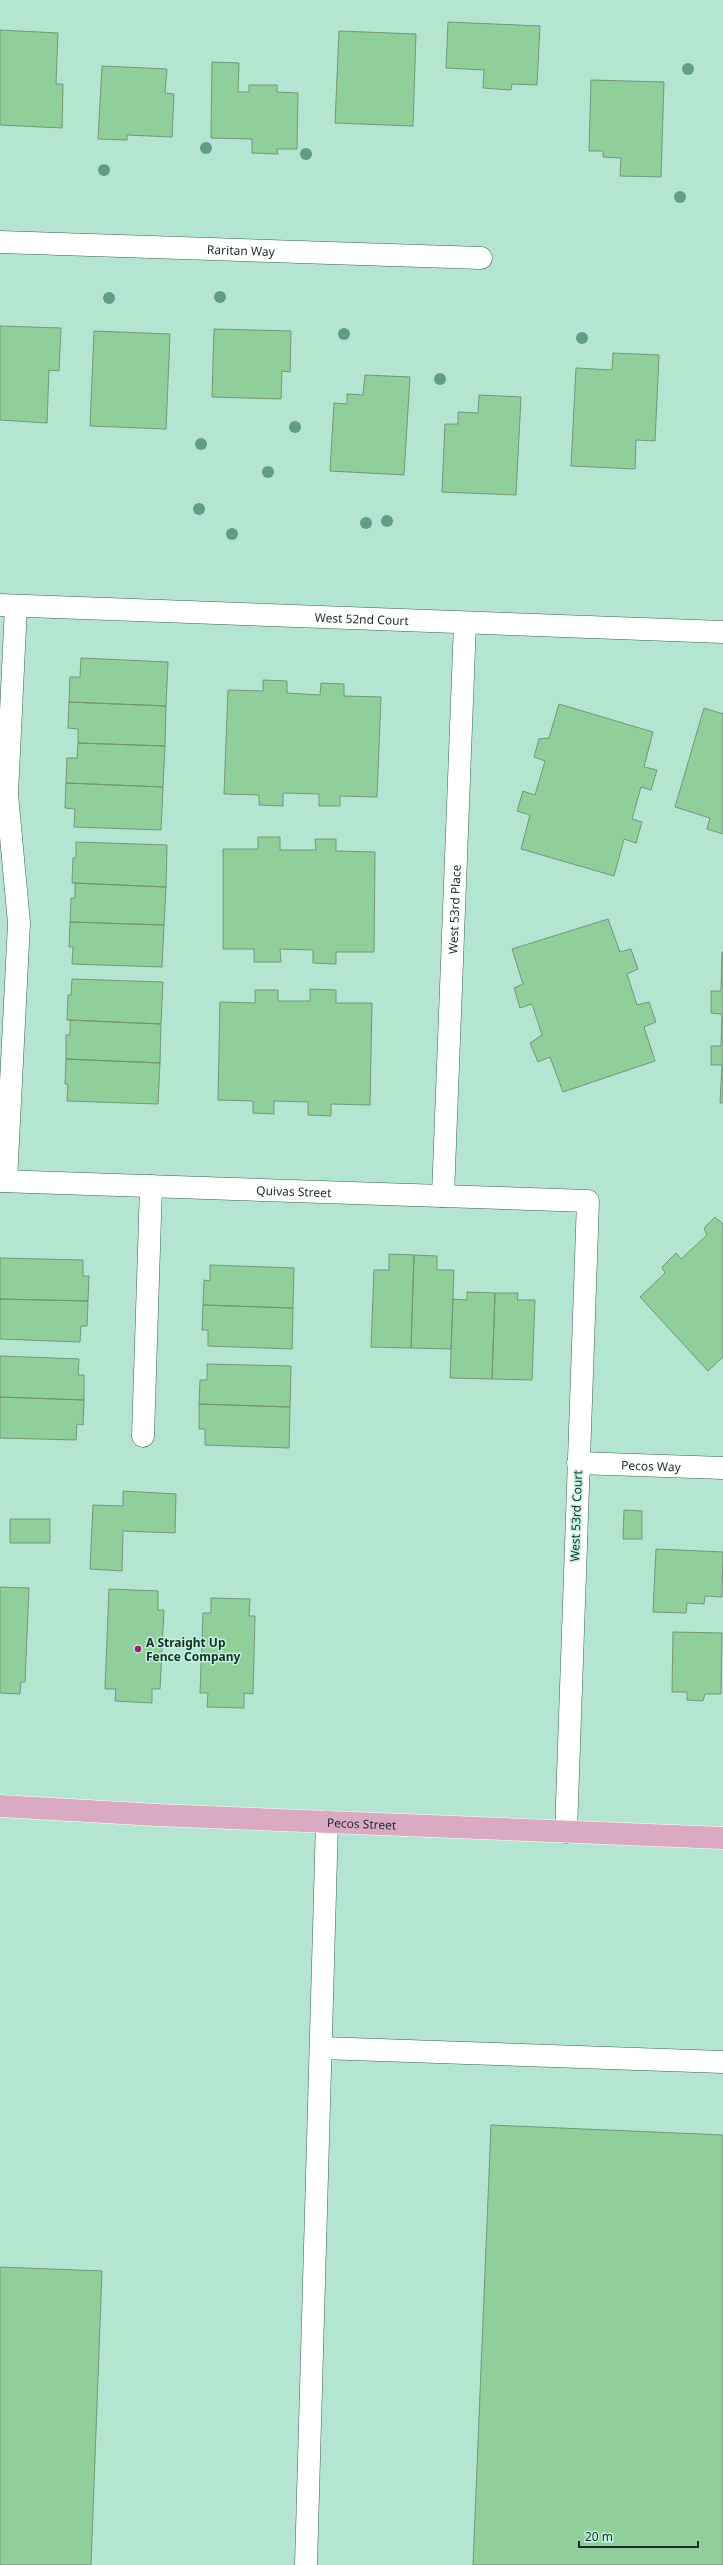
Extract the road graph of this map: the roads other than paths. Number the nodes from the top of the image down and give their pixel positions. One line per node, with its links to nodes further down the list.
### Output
1 (0, 242): 2 (street, Raritan Way)
2 (481, 258)
3 (8, 605): 4 (street, West 52nd Court); 6 (street)
4 (465, 623): 5 (street, West 52nd Court); 8 (street, West 53rd Place)
5 (723, 632)
6 (3, 1181): 7 (street, Quivas Street)
7 (151, 1186): 8 (street, Quivas Street); 10 (street)
8 (443, 1196): 9 (street, Quivas Street)
9 (588, 1201): 11 (street, West 53rd Court)
10 (143, 1436)
11 (578, 1463): 12 (street, Pecos Way); 15 (street, West 53rd Court)
12 (723, 1468)
13 (0, 1806): 14 (main road, Pecos Street)
14 (328, 1822): 15 (main road, Pecos Street); 17 (street)
15 (566, 1832): 16 (main road, Pecos Street)
16 (723, 1838)
17 (321, 2048): 18 (street); 19 (street)
18 (723, 2062)
19 (306, 2565)

